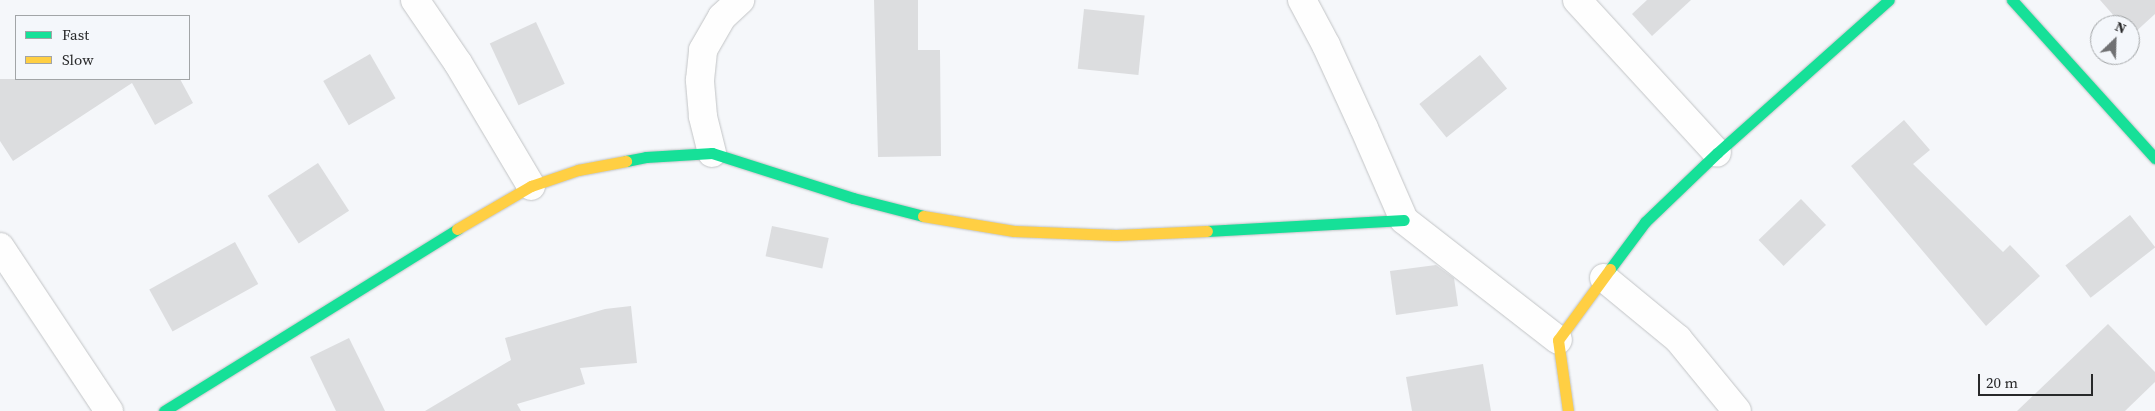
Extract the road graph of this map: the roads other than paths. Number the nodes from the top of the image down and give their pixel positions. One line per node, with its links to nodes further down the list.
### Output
1 (415, 0): 10 (street)
2 (740, 0): 7 (street)
3 (1302, 0): 11 (street)
4 (1578, 0): 8 (street)
5 (1889, 0): 8 (street)
6 (2012, 0): 9 (street)
7 (712, 153): 10 (street); 11 (street)
8 (1717, 153): 13 (street)
9 (2155, 158)
10 (532, 186): 16 (street)
11 (1404, 220): 14 (street)
12 (0, 246): 15 (street)
13 (1604, 278): 14 (street); 18 (street)
14 (1558, 340): 17 (street)
15 (109, 411)
16 (164, 411)
17 (1568, 411)
18 (1737, 411)

